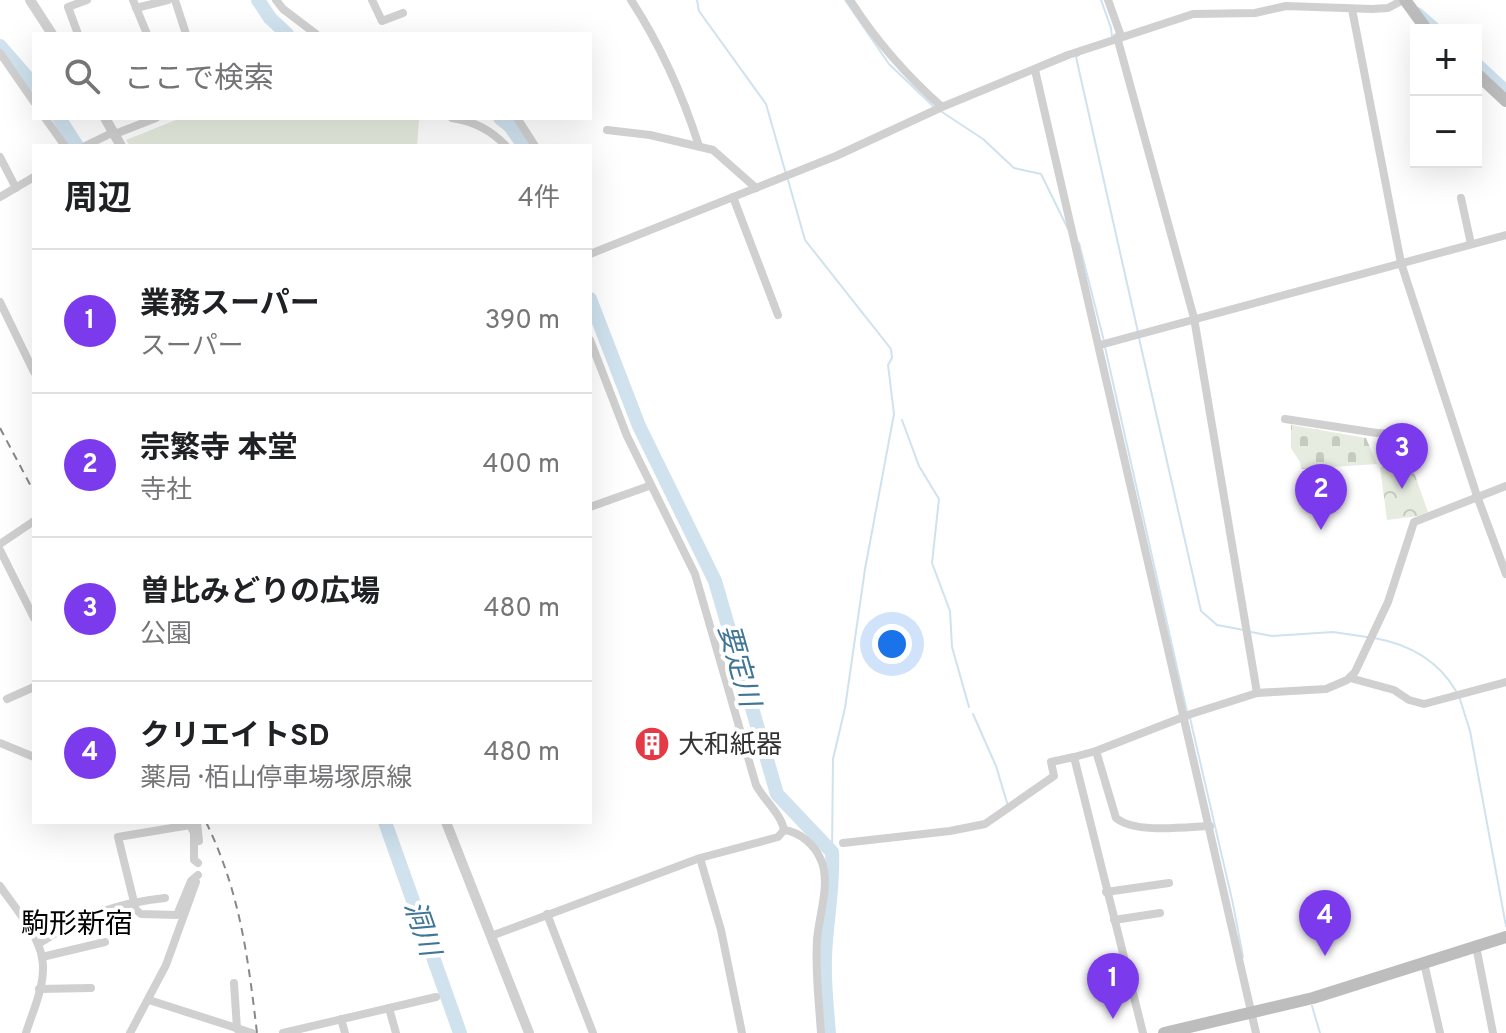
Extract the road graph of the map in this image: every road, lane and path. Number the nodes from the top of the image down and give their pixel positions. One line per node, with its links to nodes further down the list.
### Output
1 (30, 0): 15 (street)
2 (87, 0): 16 (street)
3 (168, 0): 11 (street)
4 (175, 0): 18 (street)
5 (276, 0): 19 (street)
6 (372, 0): 13 (street)
7 (631, 0): 39 (street)
8 (850, 0): 26 (street)
9 (1108, 0): 20 (street)
10 (1404, 0): 12 (street); 14 (main road)
11 (134, 4): 17 (street)
12 (1352, 9): 20 (street); 50 (street)
13 (403, 13)
14 (1422, 24)
15 (51, 32)
16 (77, 32)
17 (146, 32)
18 (185, 32)
19 (313, 32)
20 (1118, 37): 22 (street); 53 (street)
21 (0, 53): 24 (street)
22 (1035, 70): 26 (street); 54 (street)
23 (1482, 79): 25 (main road)
24 (32, 99)
25 (1506, 101)
26 (940, 109): 43 (street)
27 (46, 120): 34 (street)
28 (106, 120): 33 (street)
29 (150, 120): 33 (street)
30 (464, 120): 37 (street)
31 (518, 120): 38 (street)
32 (607, 130): 39 (street)
33 (114, 133): 35 (street); 36 (street)
34 (64, 144)
35 (89, 144)
36 (120, 144)
37 (504, 144)
38 (534, 144)
39 (699, 146): 43 (street)
40 (0, 157): 42 (street)
41 (32, 178): 42 (street)
42 (16, 188): 44 (street)
43 (756, 188): 45 (street)
44 (0, 197)
45 (733, 197): 49 (street); 52 (street)
46 (1461, 198): 48 (street)
47 (1506, 235): 48 (street)
48 (1471, 244): 50 (street)
49 (592, 253)
50 (1401, 263): 53 (street); 61 (street)
51 (0, 302): 56 (street)
52 (778, 315)
53 (1194, 318): 54 (street); 70 (street)
54 (1104, 344): 72 (street)
55 (592, 345): 59 (street)
56 (32, 368)
57 (1285, 419): 58 (street)
58 (1406, 434)
59 (649, 486): 62 (street); 81 (street)
60 (1506, 486): 61 (street)
61 (1477, 496): 65 (street); 67 (street)
62 (592, 506)
63 (32, 523): 64 (street)
64 (0, 547): 66 (street)
65 (1506, 574)
66 (32, 614)
67 (1350, 678): 68 (street); 70 (street)
68 (1506, 682)
69 (32, 688): 71 (street)
70 (1257, 693): 72 (street)
71 (7, 699)
72 (1186, 716): 74 (street); 79 (street)
73 (0, 743): 75 (street)
74 (1096, 751): 76 (street); 79 (street)
75 (32, 756)
76 (1074, 757): 83 (street); 89 (street)
77 (198, 824): 85 (street)
78 (447, 824): 95 (street)
79 (1210, 826): 108 (street)
80 (168, 827): 82 (street); 85 (street); 91 (street)
81 (784, 830): 84 (street); 120 (street)
82 (170, 839)
83 (843, 843)
84 (700, 858): 93 (street); 119 (street)
85 (198, 863): 86 (street)
86 (198, 875): 91 (street); 106 (street)
87 (1169, 883): 89 (street)
88 (0, 886): 98 (street)
89 (1106, 892): 94 (street)
90 (165, 898): 91 (street)
91 (134, 901): 98 (street)
92 (1160, 913): 94 (street)
93 (547, 914): 95 (street); 118 (street)
94 (1114, 920): 121 (street)
95 (491, 936): 117 (street)
96 (1506, 937): 99 (main road)
97 (105, 942): 100 (street)
98 (38, 944): 100 (street)
99 (1476, 946): 101 (main road); 125 (street)
100 (42, 957): 104 (street)
101 (1424, 963): 108 (main road); 124 (street)
102 (234, 983): 110 (street)
103 (91, 988): 104 (street)
104 (39, 989): 111 (street)
105 (436, 997): 107 (street)
106 (149, 1000): 110 (street); 112 (street)
107 (389, 1008): 109 (street); 116 (street)
108 (1252, 1013): 122 (main road); 123 (street)
109 (341, 1019): 114 (street); 115 (street)
110 (231, 1029): 113 (street)
111 (26, 1033)
112 (130, 1033)
113 (252, 1033)
114 (283, 1033)
115 (345, 1033)
116 (396, 1033)
117 (529, 1033)
118 (593, 1033)
119 (742, 1033)
120 (821, 1033)
121 (1143, 1033)
122 (1164, 1033)
123 (1256, 1033)
124 (1440, 1033)
125 (1493, 1033)

